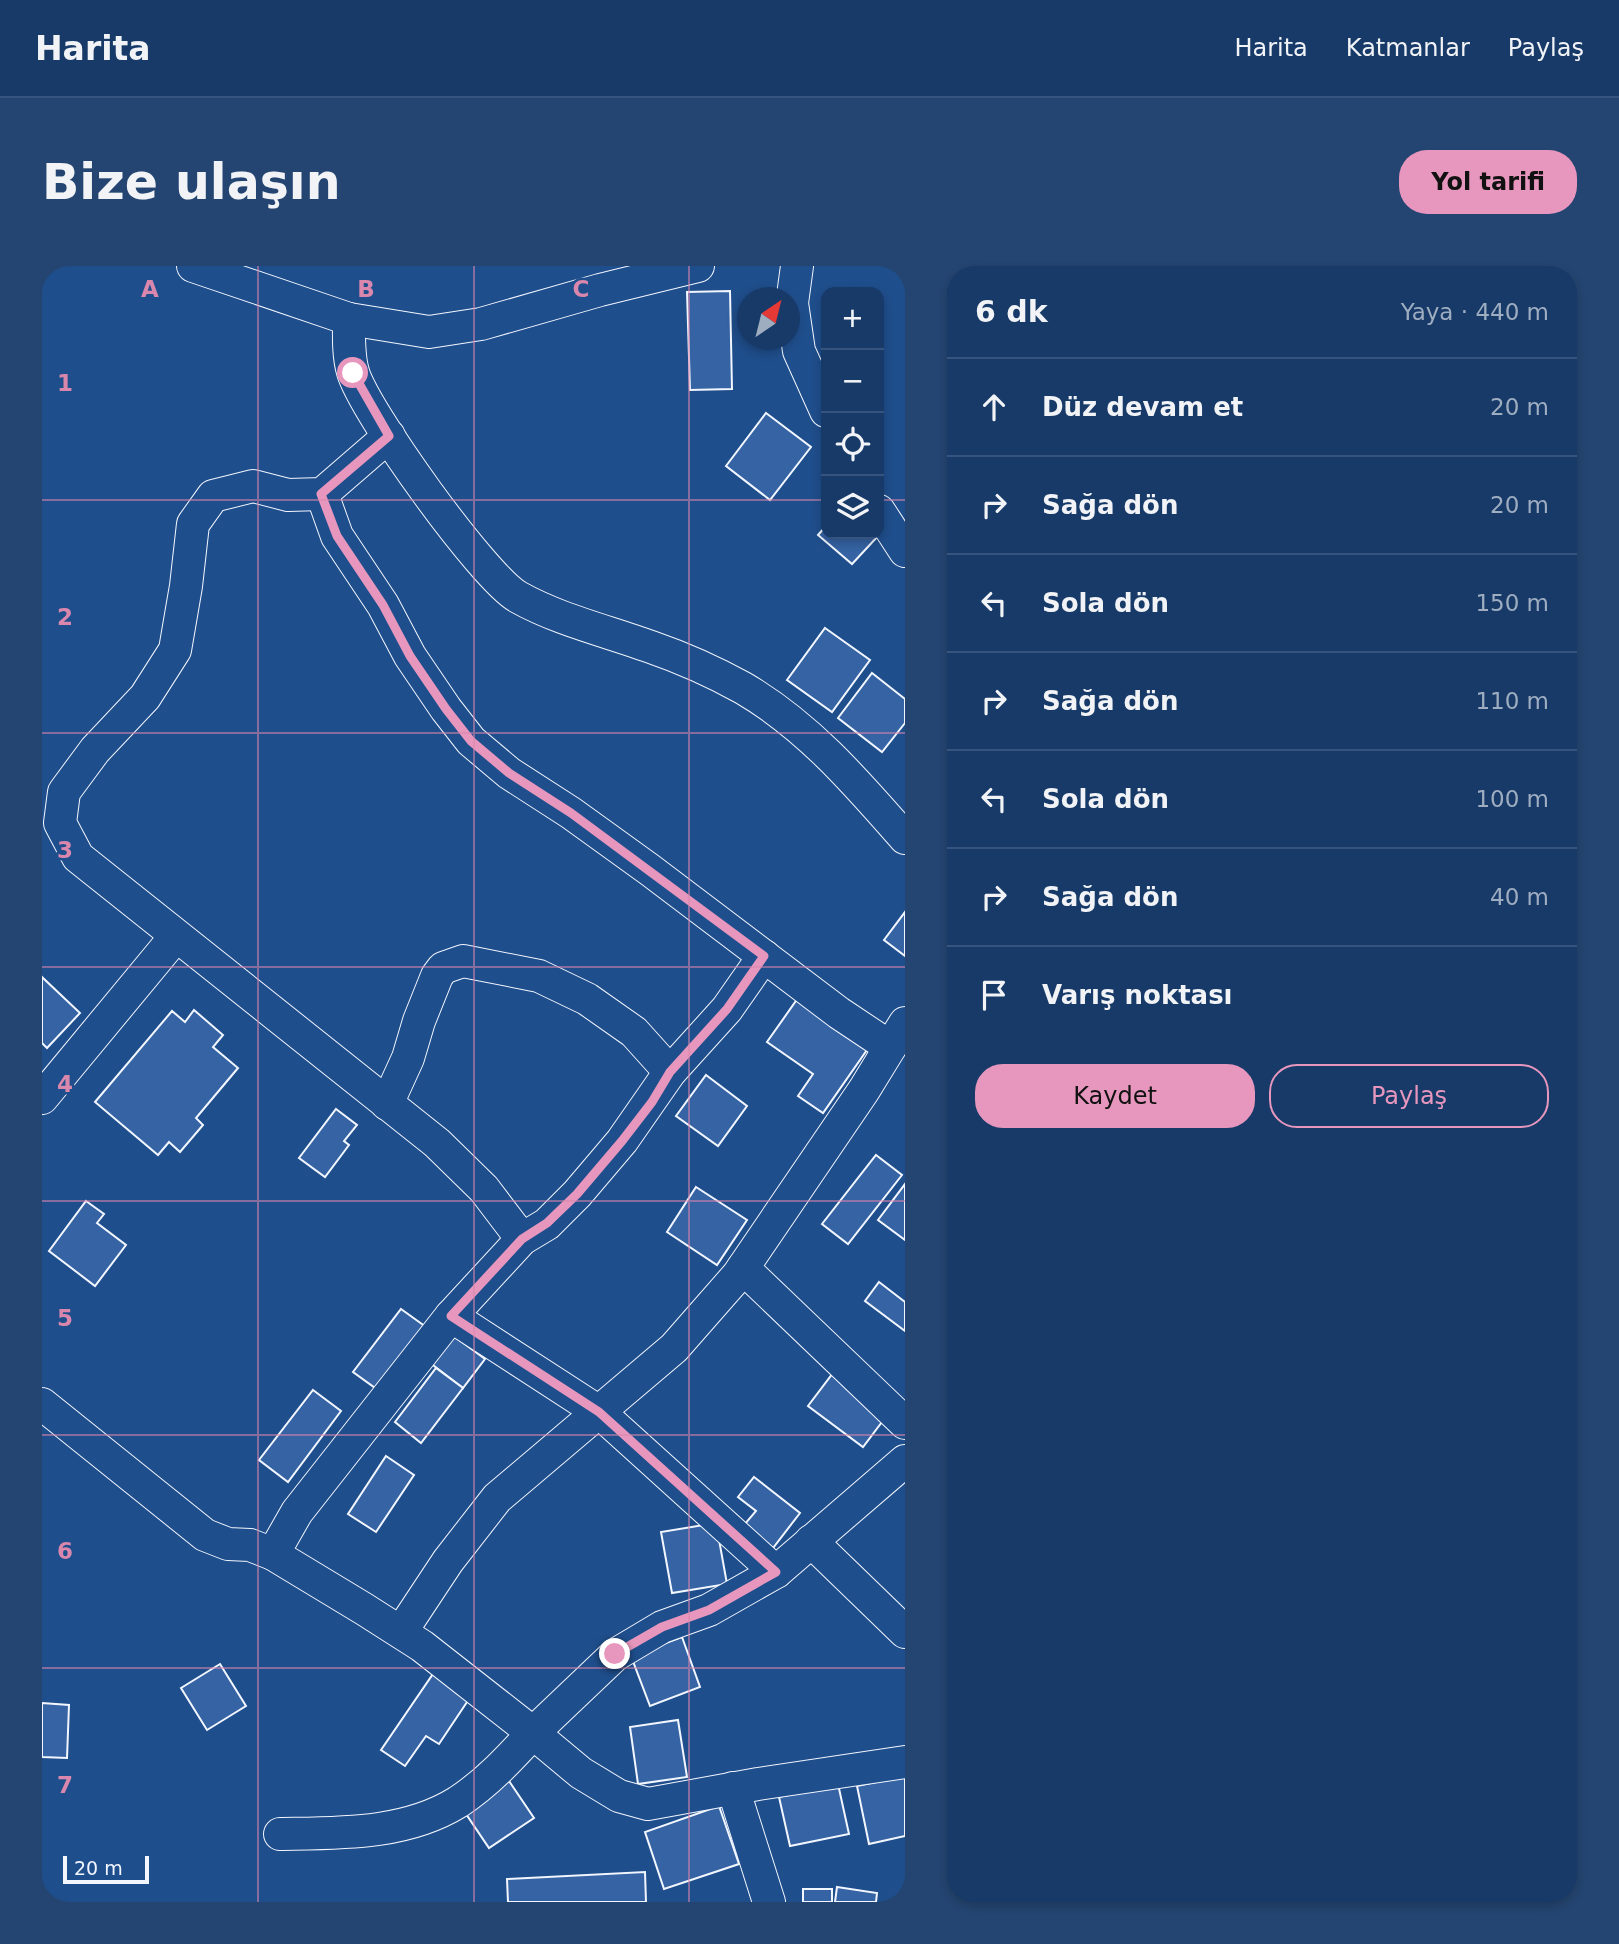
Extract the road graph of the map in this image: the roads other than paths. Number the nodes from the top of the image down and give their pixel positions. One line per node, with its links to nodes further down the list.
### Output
1 (193, 266): 4 (street)
2 (698, 266): 4 (street)
3 (797, 266): 5 (street)
4 (349, 319): 6 (street)
5 (821, 400)
6 (389, 436): 7 (street); 11 (street)
7 (321, 494): 10 (street); 13 (street)
8 (884, 519): 9 (street)
9 (905, 551)
10 (51, 831): 12 (street)
11 (905, 838)
12 (176, 936): 16 (street); 17 (street)
13 (764, 956): 14 (street); 15 (street)
14 (898, 1035): 19 (street)
15 (670, 1072): 17 (street); 18 (street)
16 (42, 1098)
17 (387, 1104): 18 (street)
18 (522, 1239): 20 (street)
19 (743, 1268): 22 (street); 23 (street)
20 (451, 1316): 22 (street); 26 (street)
21 (42, 1404): 26 (street)
22 (599, 1412): 27 (street); 28 (street)
23 (905, 1423)
24 (905, 1461): 25 (street)
25 (811, 1541): 27 (street); 29 (street)
26 (272, 1554): 28 (street)
27 (776, 1572): 30 (street)
28 (401, 1632): 30 (street)
29 (905, 1632)
30 (533, 1733): 32 (street); 33 (street)
31 (905, 1762): 32 (street)
32 (733, 1788): 34 (street)
33 (280, 1835)
34 (769, 1902)

